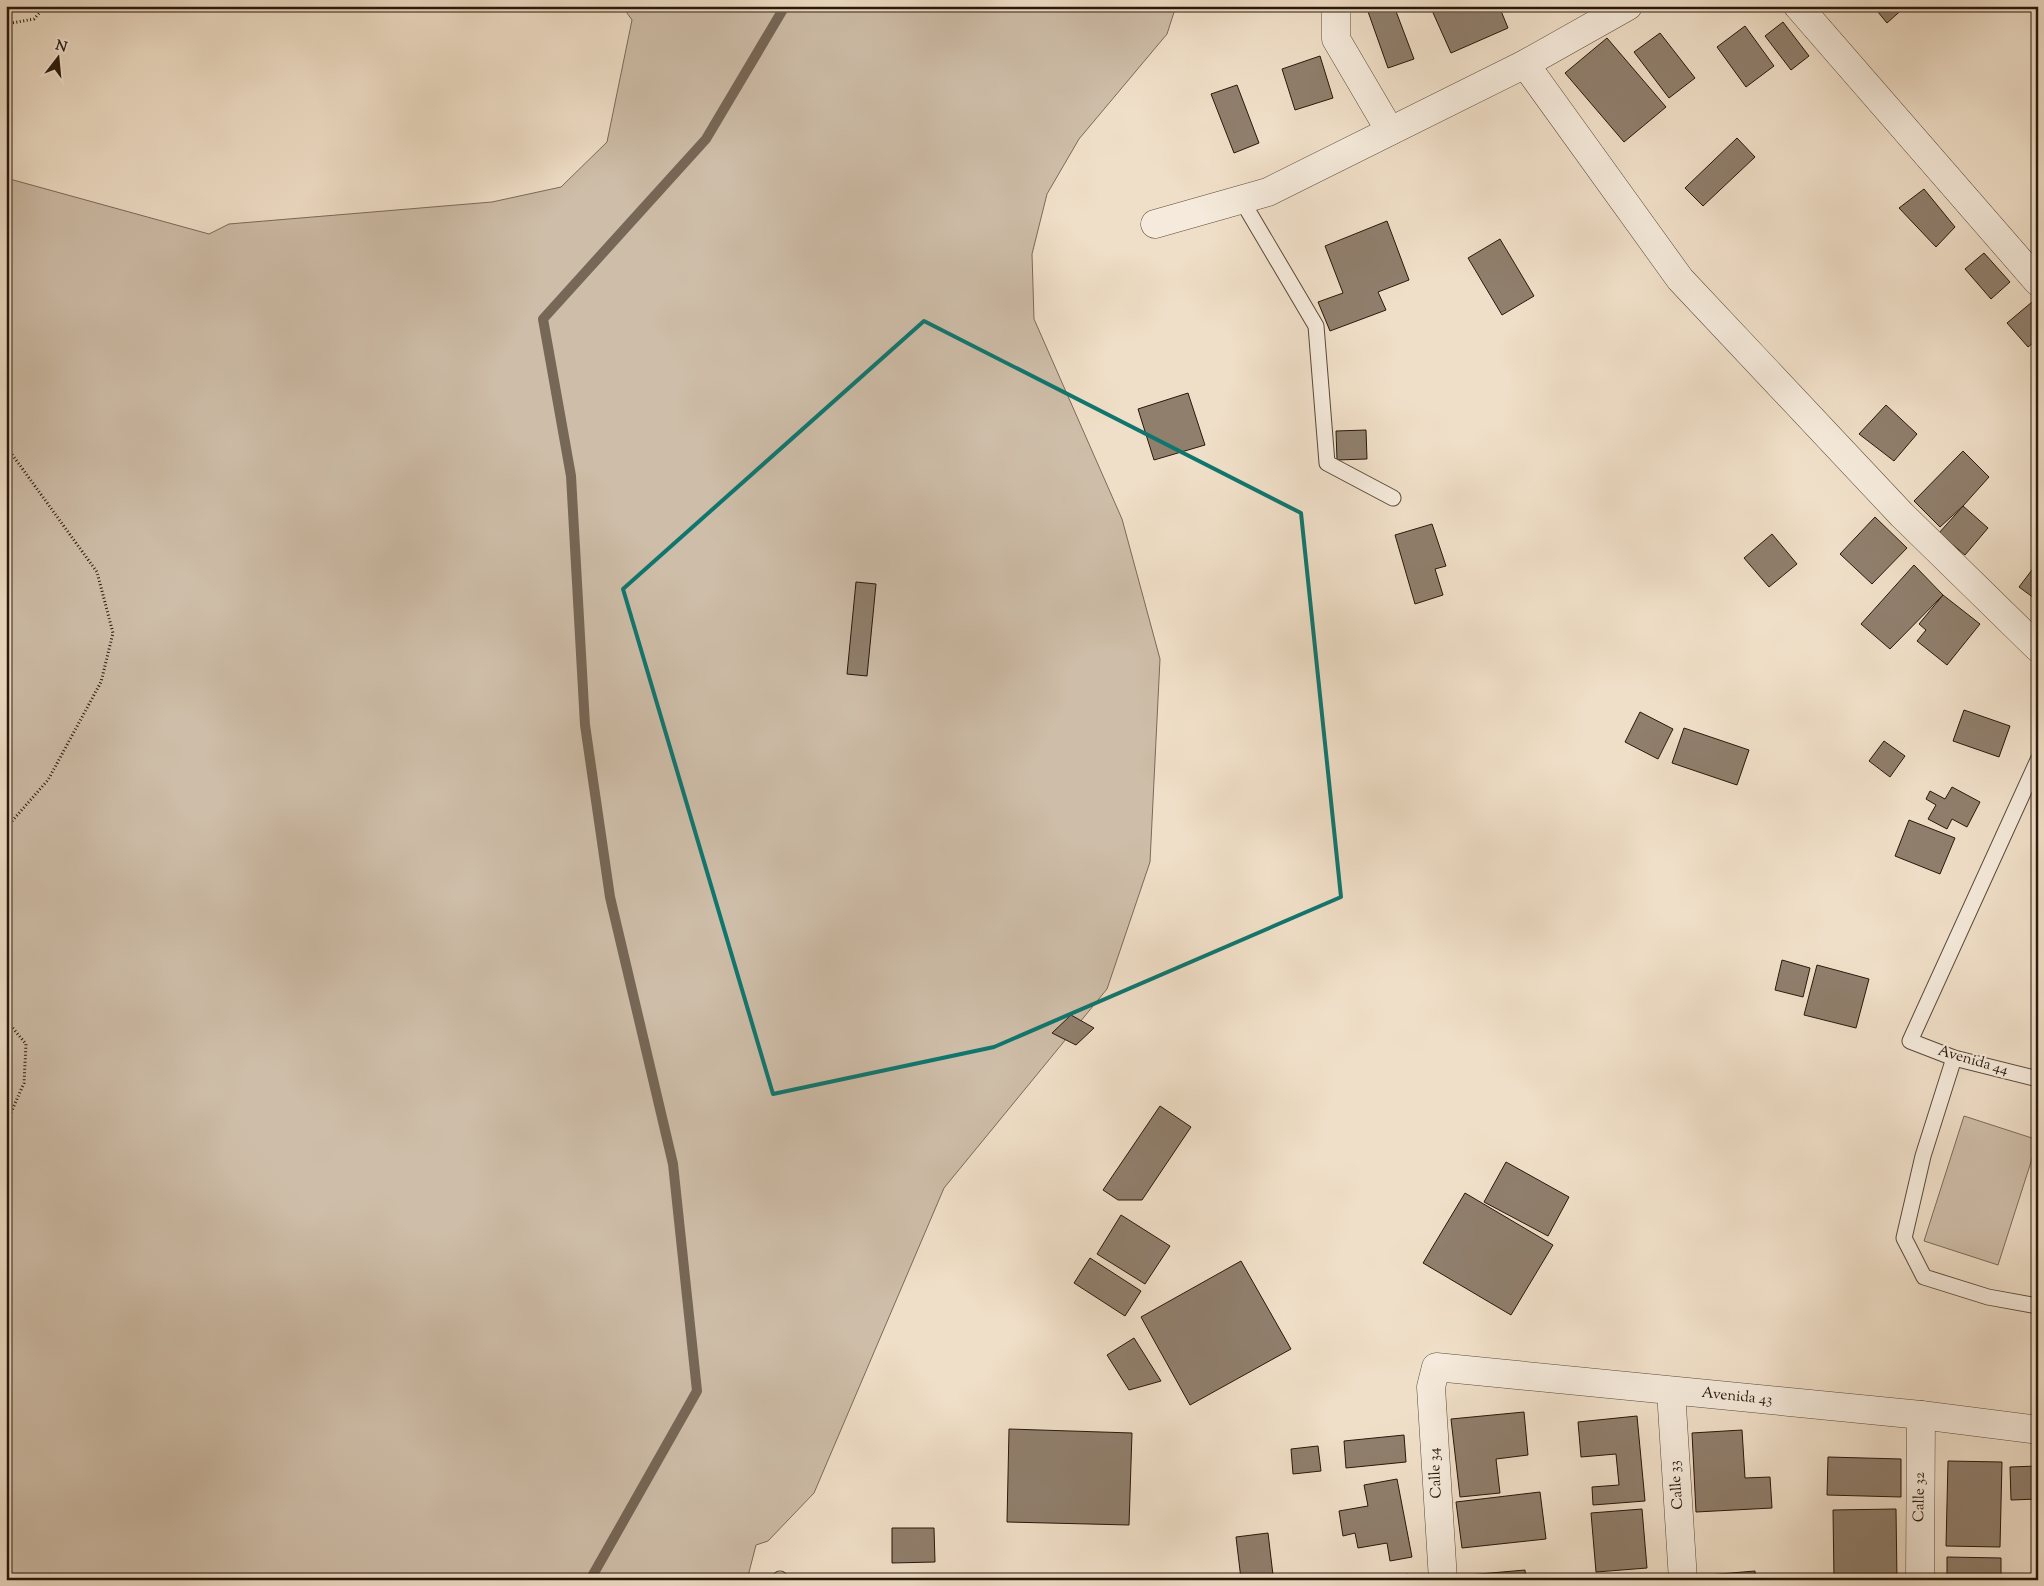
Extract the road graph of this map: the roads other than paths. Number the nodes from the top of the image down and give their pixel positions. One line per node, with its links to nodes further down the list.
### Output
1 (1336, 6): 5 (street)
2 (1628, 6): 4 (street)
3 (1798, 6): 8 (street)
4 (1525, 64): 5 (street); 10 (street)
5 (1390, 131): 6 (street)
6 (1241, 199): 7 (street); 9 (lane)
7 (1155, 224)
8 (2038, 282)
9 (1393, 498)
10 (2038, 648)
11 (2038, 760): 12 (lane, Avenida 44)
12 (1954, 1058): 13 (lane, Avenida 44); 14 (lane)
13 (2038, 1079)
14 (2038, 1306)
15 (1436, 1367): 16 (street, Avenida 43); 19 (street, Calle 34)
16 (1671, 1391): 17 (street, Avenida 43); 20 (street, Calle 33)
17 (1921, 1415): 18 (street, Avenida 43); 21 (street, Calle 32)
18 (2038, 1430)
19 (1443, 1580)
20 (1683, 1580)
21 (1920, 1580)

